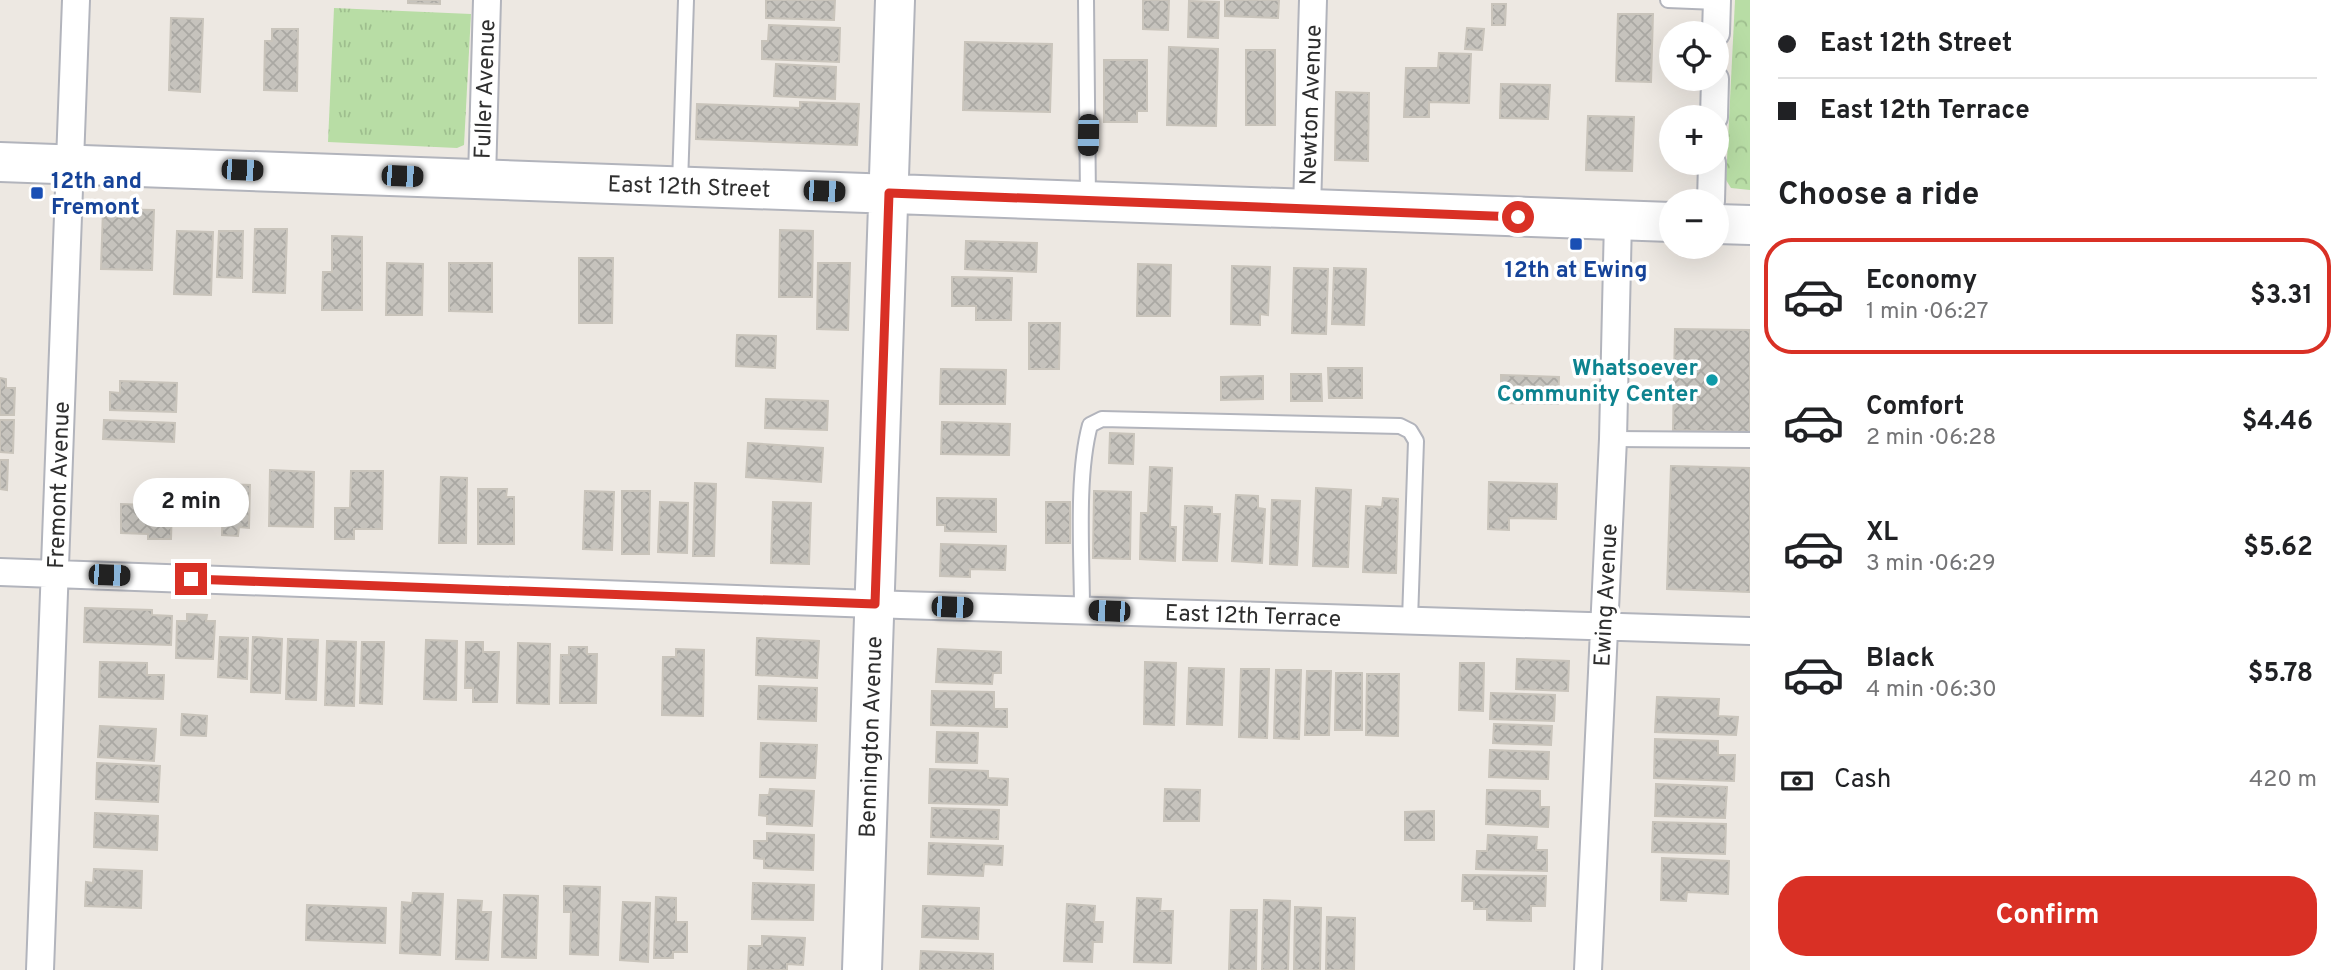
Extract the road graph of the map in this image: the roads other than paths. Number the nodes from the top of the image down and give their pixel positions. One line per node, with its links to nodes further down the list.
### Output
1 (76, 0): 11 (street, Fremont Avenue)
2 (487, 0): 12 (street, Fuller Avenue)
3 (686, 0): 13 (lane)
4 (895, 0): 14 (street, Bennington Avenue)
5 (1086, 0): 15 (lane)
6 (1313, 0): 16 (street, Newton Avenue)
7 (1668, 0): 8 (lane)
8 (1717, 1): 9 (street)
9 (1716, 21)
10 (0, 162): 11 (street, East 12th Street)
11 (70, 166): 12 (street, East 12th Street); 24 (street, Fremont Avenue)
12 (482, 178): 13 (street, East 12th Street)
13 (680, 186): 14 (street, East 12th Street)
14 (889, 193): 15 (street, East 12th Street); 25 (street, Bennington Avenue)
15 (1088, 200): 16 (street, East 12th Street)
16 (1307, 209): 17 (street, East 12th Street)
17 (1618, 220): 18 (street, East 12th Street); 21 (street, Ewing Avenue)
18 (1659, 222)
19 (1729, 224): 20 (street)
20 (1750, 225)
21 (1613, 439): 22 (lane); 28 (street, Ewing Avenue)
22 (1750, 440)
23 (0, 572): 24 (street, East 12th Terrace)
24 (55, 573): 25 (street, East 12th Terrace); 30 (street, Fremont Avenue)
25 (875, 604): 26 (street, East 12th Terrace); 31 (street, Bennington Avenue)
26 (1082, 610): 27 (street, East 12th Terrace); 27 (lane)
27 (1410, 620): 28 (street, East 12th Terrace)
28 (1604, 626): 29 (street, East 12th Terrace); 32 (street, Ewing Avenue)
29 (1750, 631)
30 (40, 970)
31 (862, 970)
32 (1588, 970)

